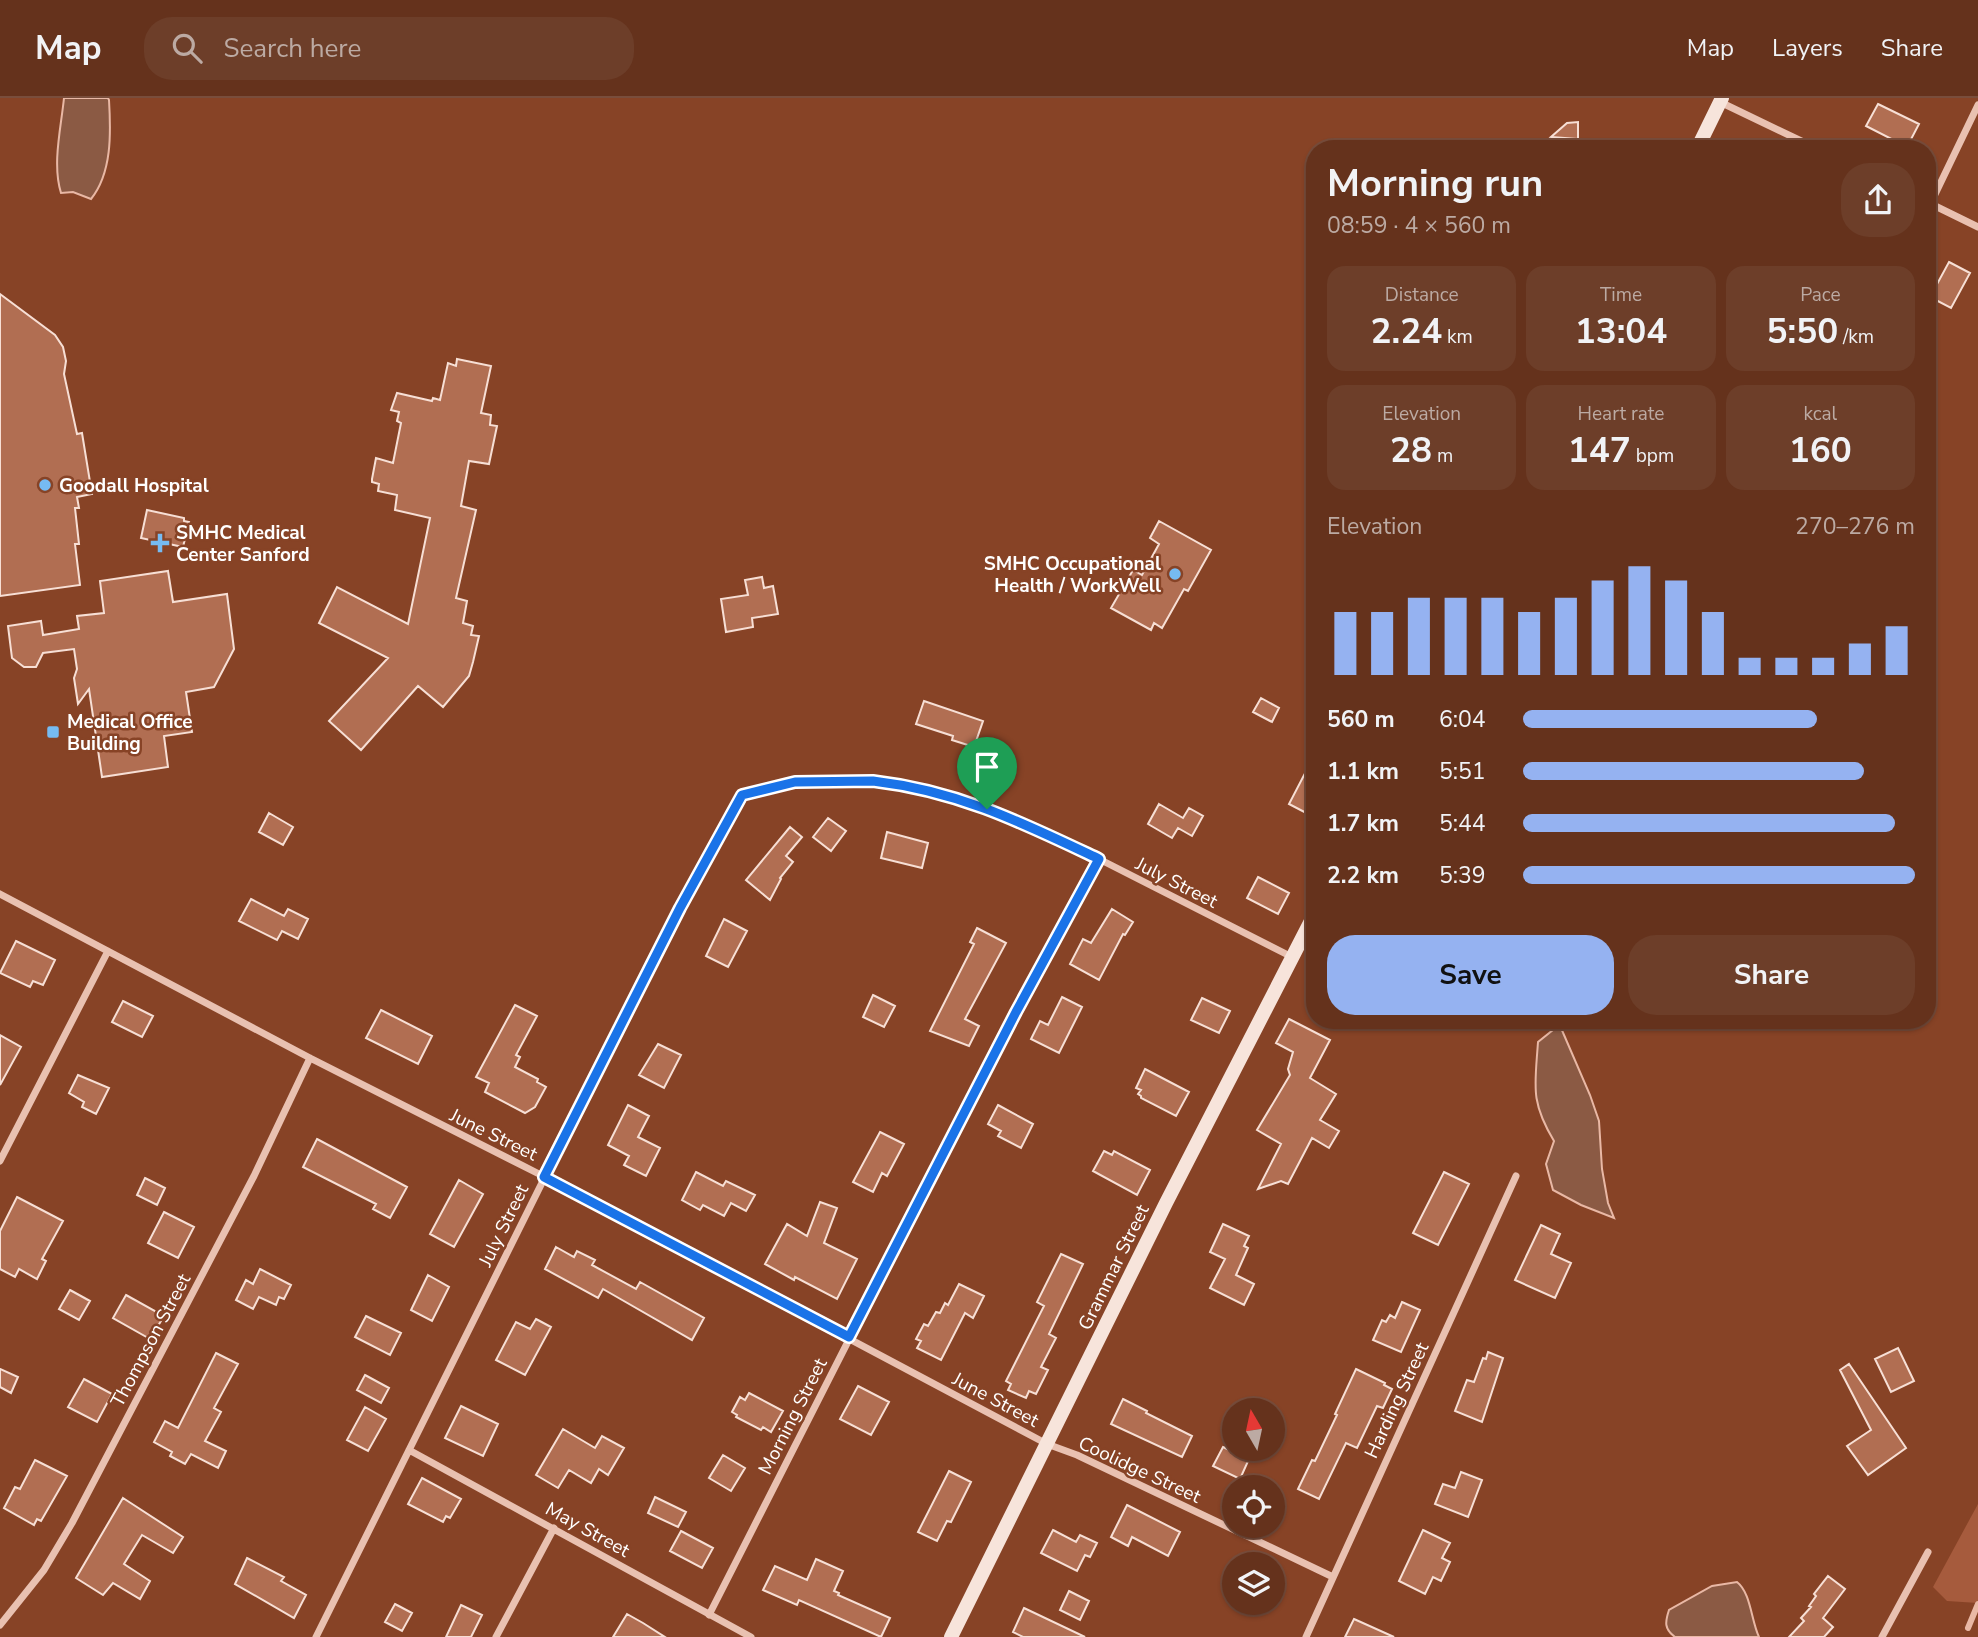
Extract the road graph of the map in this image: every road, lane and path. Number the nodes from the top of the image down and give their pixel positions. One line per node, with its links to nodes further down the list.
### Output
1 (1721, 100): 3 (street); 4 (street)
2 (1978, 105): 5 (street)
3 (1702, 140)
4 (1800, 140)
5 (1936, 189)
6 (1936, 209): 7 (street)
7 (1978, 227)
8 (1099, 859): 12 (street, July Street); 16 (street, July Street); 17 (street, Morning Street)
9 (0, 894): 11 (street, June Street)
10 (1306, 930): 12 (street, Grammar Street)
11 (108, 951): 13 (street, June Street); 14 (street)
12 (1292, 957): 18 (street, Grammar Street)
13 (310, 1058): 16 (street, June Street); 24 (street, Thompson Street)
14 (0, 1161)
15 (1516, 1176): 22 (street, Harding Street)
16 (544, 1177): 17 (street, June Street); 19 (street, July Street)
17 (849, 1337): 18 (street, June Street); 23 (street, Morning Street)
18 (1047, 1444): 22 (street, Coolidge Street); 28 (street, Grammar Street)
19 (409, 1450): 20 (street, May Street); 25 (street, July Street)
20 (554, 1528): 23 (street, May Street); 26 (street)
21 (1928, 1552): 30 (street)
22 (1333, 1577): 29 (street, Harding Street)
23 (709, 1615): 27 (street, May Street)
24 (0, 1625)
25 (316, 1637)
26 (496, 1637)
27 (751, 1637)
28 (951, 1637)
29 (1306, 1637)
30 (1882, 1637)

